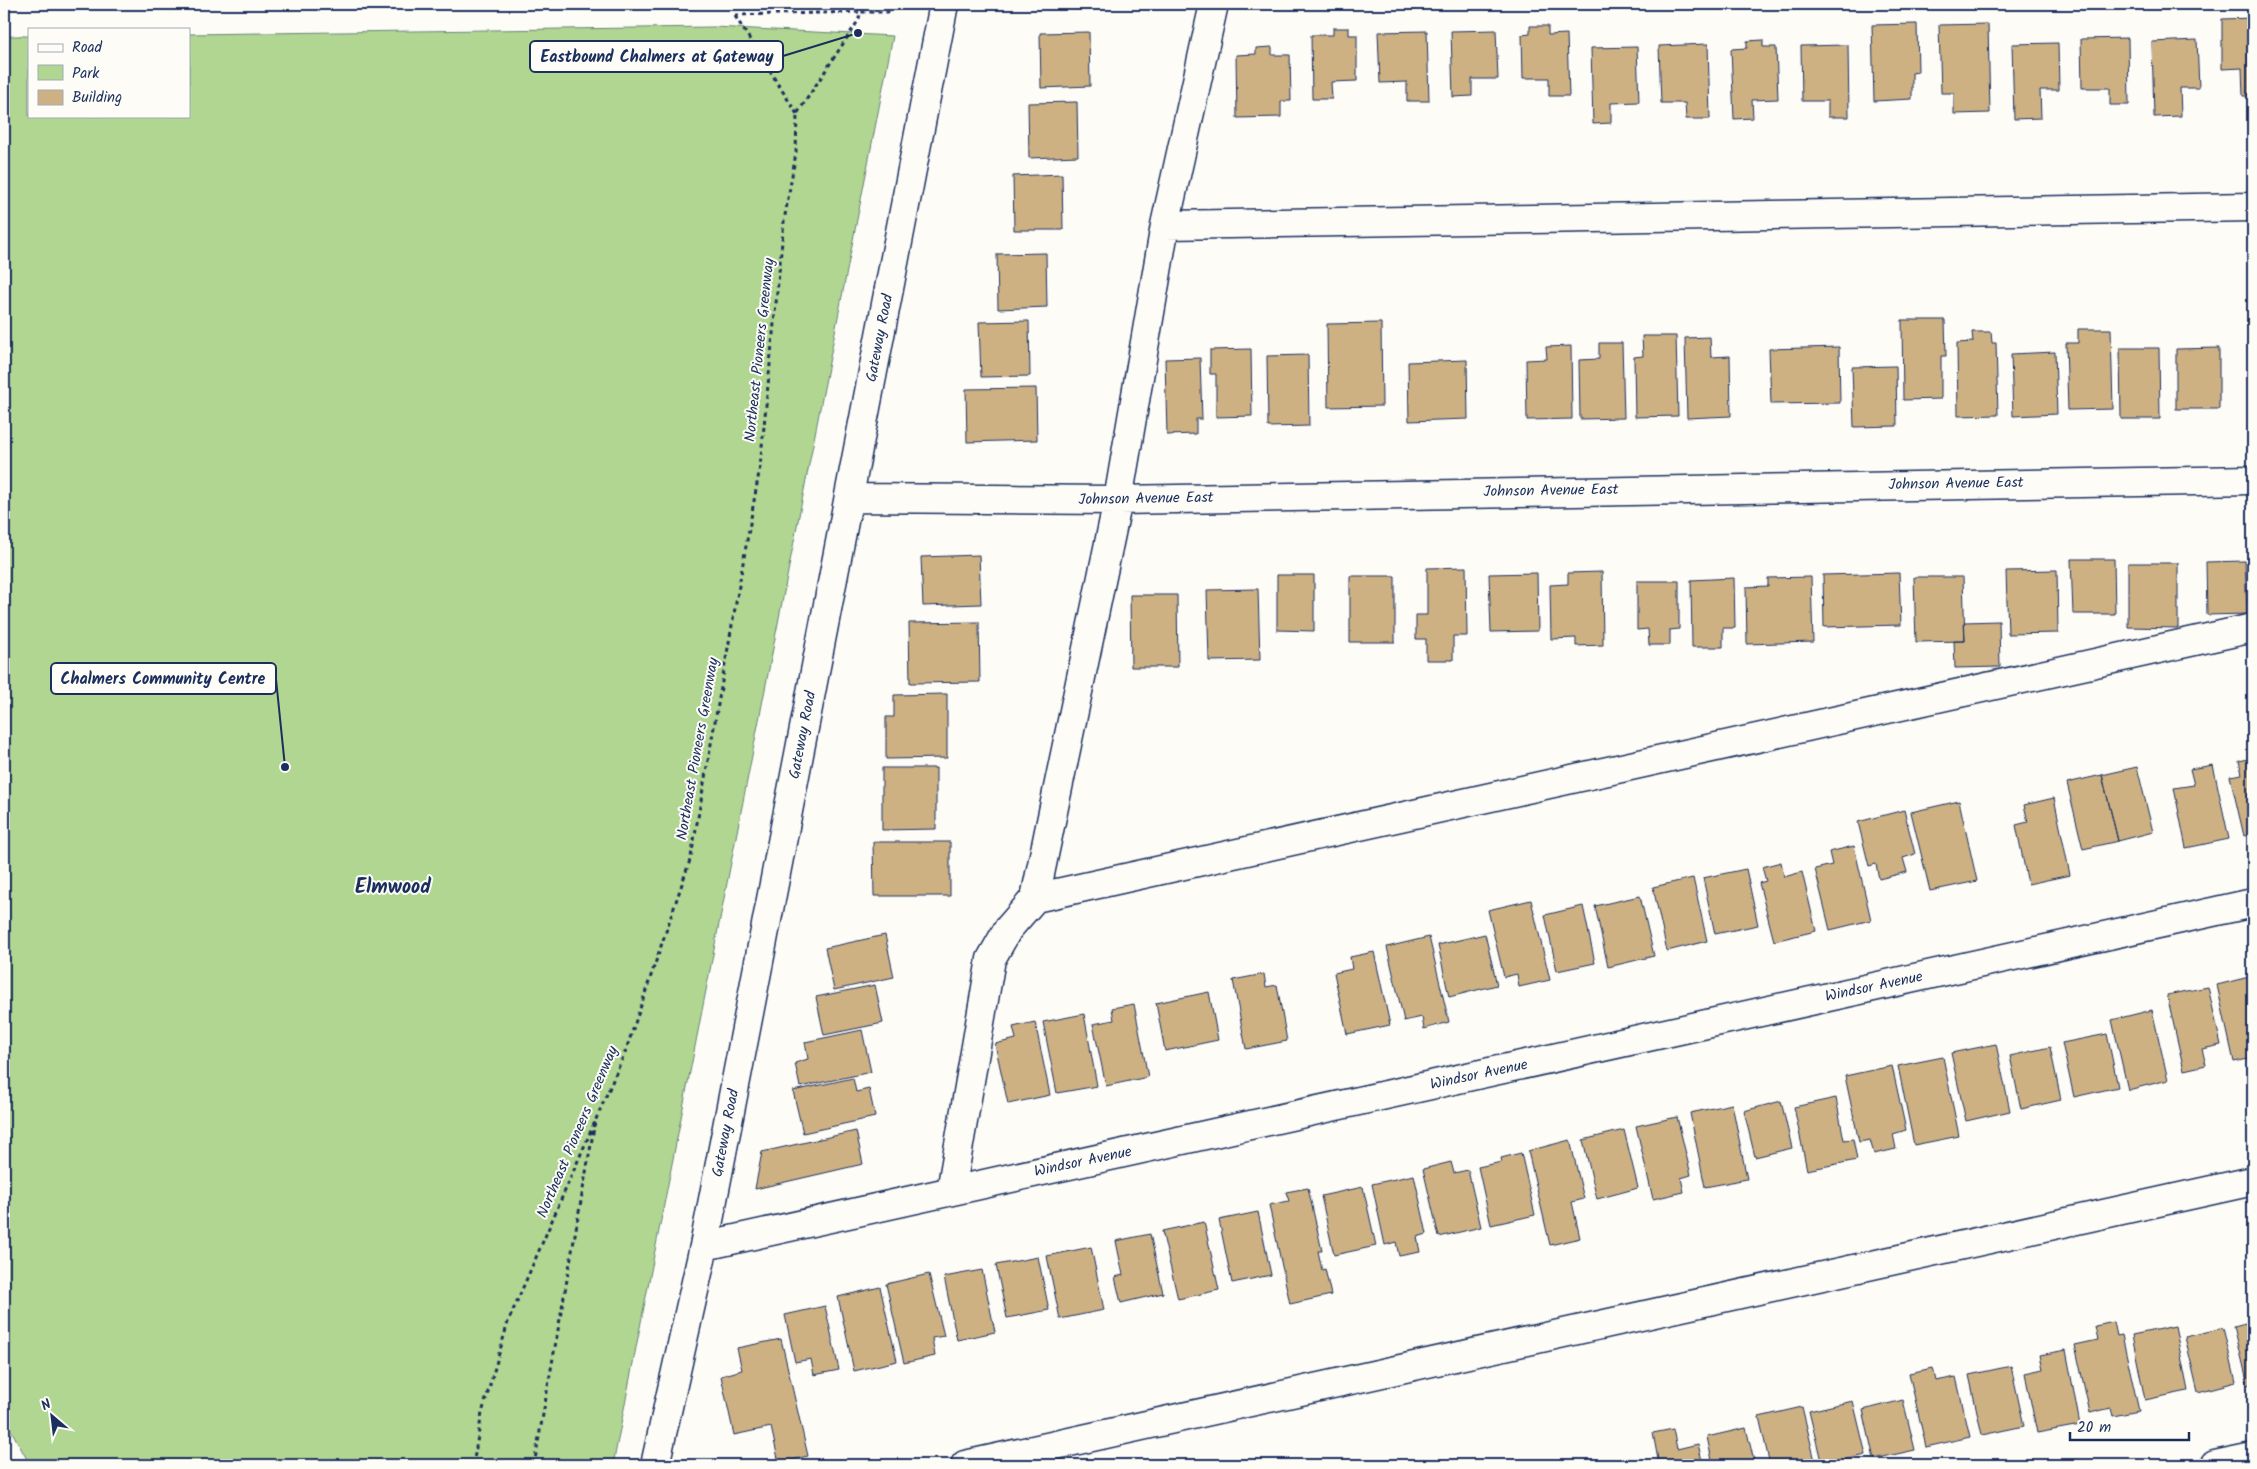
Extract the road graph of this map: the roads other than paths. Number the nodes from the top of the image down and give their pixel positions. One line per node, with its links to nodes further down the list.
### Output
1 (944, 4): 6 (street, Gateway Road)
2 (1214, 4): 4 (street)
3 (2253, 207): 4 (street)
4 (1165, 225): 7 (street)
5 (2253, 480): 7 (street, Johnson Avenue East)
6 (849, 498): 7 (street, Johnson Avenue East); 13 (street, Gateway Road)
7 (1118, 500): 9 (street)
8 (2253, 628): 9 (street)
9 (1035, 898): 12 (street)
10 (2253, 903): 12 (street, Windsor Avenue)
11 (2253, 1181): 16 (street)
12 (951, 1191): 13 (street, Windsor Avenue)
13 (704, 1246): 15 (street, Gateway Road)
14 (2253, 1457): 17 (street)
15 (655, 1465)
16 (965, 1465)
17 (2215, 1465)

